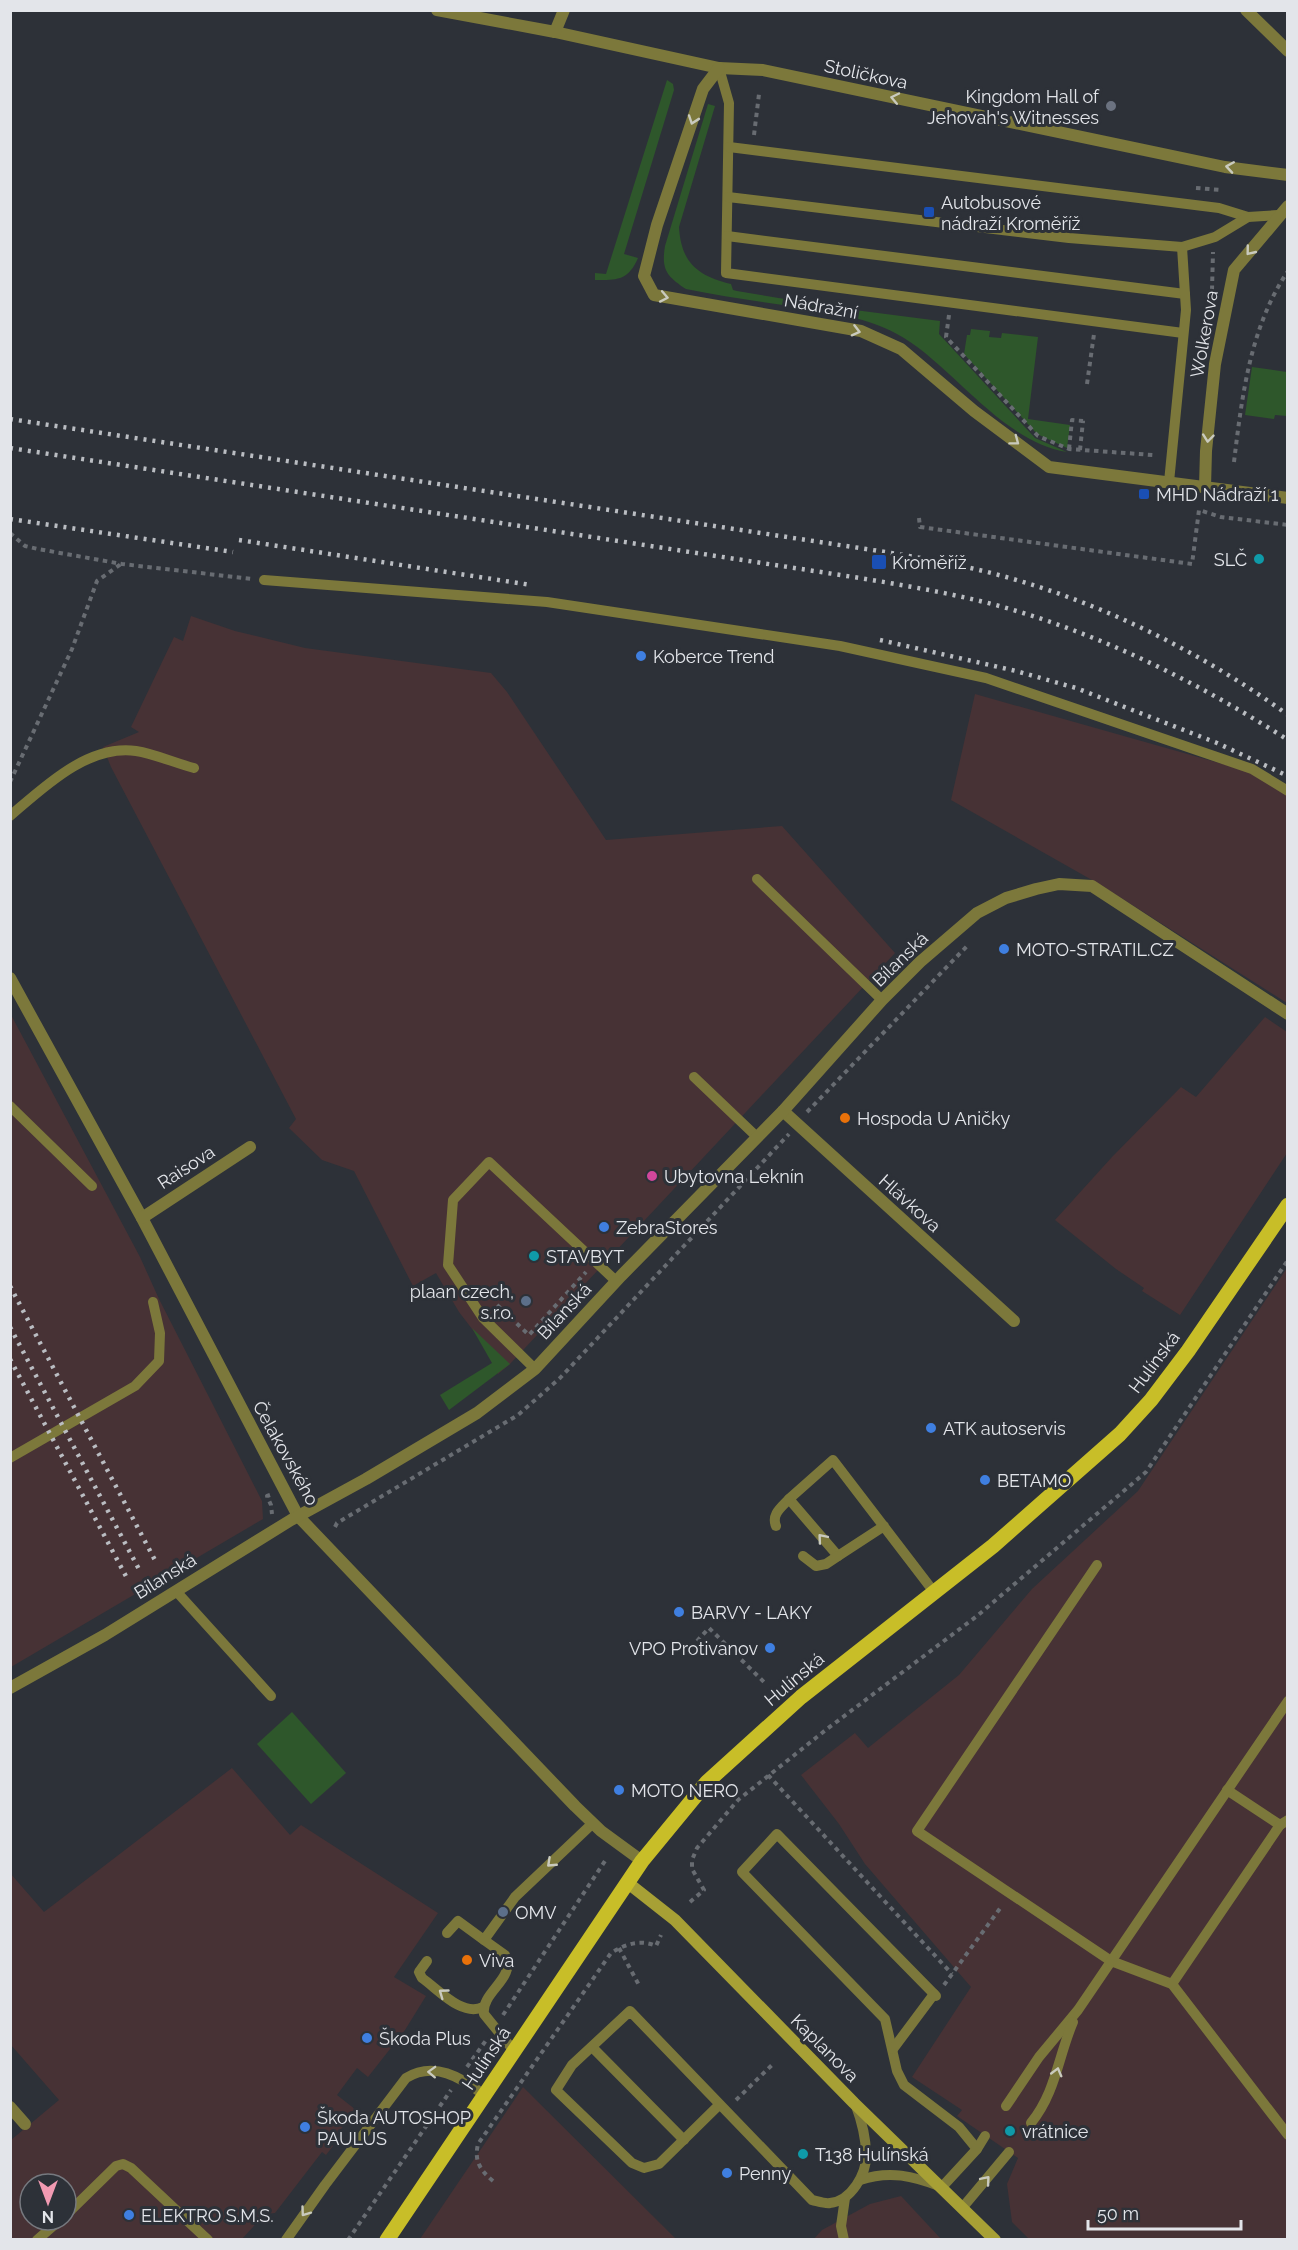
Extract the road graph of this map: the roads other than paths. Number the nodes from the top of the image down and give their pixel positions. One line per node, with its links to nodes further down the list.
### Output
1 (437, 10): 4 (street, Stoličkova)
2 (564, 10): 4 (street)
3 (1246, 10): 5 (street)
4 (555, 32): 6 (street, Stoličkova)
5 (1287, 51)
6 (718, 68): 7 (lane); 8 (street, Stoličkova, one-way to 6); 16 (street, Nádražní, one-way to 16)
7 (729, 147): 9 (lane); 11 (lane)
8 (1287, 175)
9 (728, 197): 12 (lane); 13 (lane)
10 (1283, 210): 11 (lane); 17 (street, Wolkerova, one-way to 17)
11 (1248, 217): 13 (lane)
12 (727, 236): 14 (lane); 15 (lane)
13 (1182, 247): 14 (lane)
14 (1185, 294): 15 (lane)
15 (1183, 333): 16 (lane)
16 (1169, 482): 17 (street, Nádražní)
17 (1205, 487): 18 (street, Nádražní)
18 (1287, 498)
19 (264, 580): 21 (lane)
20 (194, 768): 22 (lane)
21 (1287, 792)
22 (10, 816)
23 (757, 879): 25 (lane)
24 (10, 978): 34 (street, Čelakovského)
25 (882, 1000): 26 (street, Bílanská); 29 (street, Bílanská)
26 (1287, 1014)
27 (694, 1077): 30 (lane)
28 (10, 1106): 32 (lane)
29 (783, 1111): 30 (street, Bílanská); 37 (street, Hlávkova)
30 (757, 1137): 35 (street, Bílanská)
31 (250, 1147): 34 (street, Raisova)
32 (92, 1186)
33 (1287, 1205): 48 (main road, Hulínská)
34 (142, 1218): 41 (street, Čelakovského)
35 (613, 1285): 38 (street, Bílanská); 38 (lane)
36 (153, 1302): 39 (lane)
37 (1014, 1321)
38 (535, 1369): 41 (street, Bílanská)
39 (10, 1458)
40 (789, 1499): 42 (lane); 43 (lane); 45 (lane, one-way to 40)
41 (298, 1516): 47 (street, Bílanská); 53 (street, Čelakovského)
42 (776, 1526)
43 (884, 1526): 45 (lane); 48 (lane)
44 (803, 1556): 45 (lane)
45 (838, 1556)
46 (1097, 1565): 60 (lane)
47 (176, 1591): 49 (street, Bílanská); 50 (lane)
48 (934, 1592): 55 (main road, Hulínská)
49 (10, 1688)
50 (271, 1696)
51 (1287, 1701): 52 (lane)
52 (1227, 1790): 54 (lane); 60 (lane)
53 (593, 1823): 55 (street, Čelakovského); 58 (lane, one-way to 58)
54 (1284, 1823): 61 (lane)
55 (642, 1861): 56 (main road, Hulínská)
56 (628, 1883): 66 (main road, Hulínská); 68 (main road, Kaplanova)
57 (447, 1933): 58 (lane)
58 (484, 1940): 62 (lane)
59 (427, 1960): 62 (lane, one-way to 59)
60 (1111, 1961): 61 (lane); 63 (lane)
61 (1172, 1984): 74 (lane)
62 (483, 2007): 66 (lane)
63 (1078, 2010): 70 (lane); 72 (lane, one-way to 63)
64 (592, 2047): 69 (lane); 76 (lane); 76 (lane)
65 (893, 2049): 65 (lane); 77 (lane)
66 (514, 2051): 67 (main road, Hulínská)
67 (484, 2095): 85 (lane, one-way to 85); 86 (main road, Hulínská)
68 (855, 2103): 79 (lane); 80 (main road, Kaplanova)
69 (718, 2105): 76 (lane); 81 (lane)
70 (1006, 2106)
71 (10, 2107): 73 (street)
72 (1031, 2123)
73 (25, 2124)
74 (1287, 2135)
75 (985, 2136): 77 (lane)
76 (684, 2140)
77 (977, 2149): 80 (lane)
78 (1009, 2152): 83 (lane, one-way to 78)
79 (860, 2180): 80 (lane); 81 (lane)
80 (942, 2187): 83 (main road, Kaplanova)
81 (845, 2198): 87 (lane)
82 (78, 2203): 84 (lane)
83 (963, 2208): 88 (main road, Kaplanova)
84 (208, 2240)
85 (286, 2240)
86 (387, 2240)
87 (844, 2240)
88 (994, 2240)

